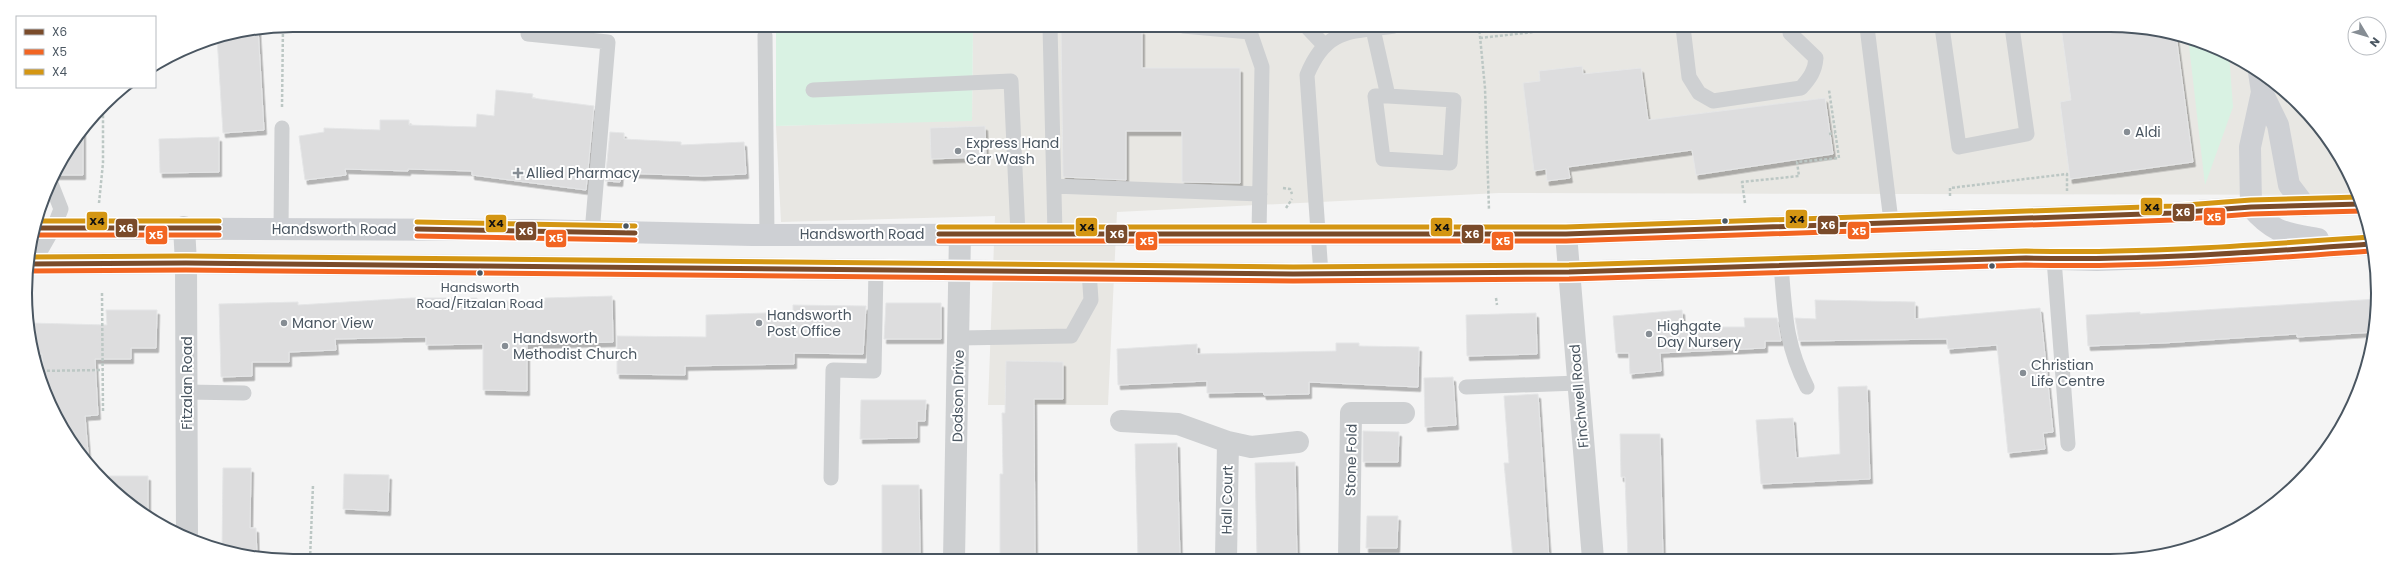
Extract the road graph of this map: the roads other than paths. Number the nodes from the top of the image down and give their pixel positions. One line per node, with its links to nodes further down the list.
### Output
1 (1050, 32): 18 (lane)
2 (1250, 32): 20 (lane)
3 (1312, 32): 13 (lane)
4 (1358, 32): 13 (lane)
5 (1374, 32): 16 (lane)
6 (1684, 32): 7 (lane)
7 (1790, 32)
8 (1868, 32): 24 (lane)
9 (1943, 32): 10 (lane)
10 (2013, 32)
11 (528, 34): 28 (lane)
12 (765, 35): 35 (lane)
13 (1324, 45): 29 (lane)
14 (2260, 82): 22 (main road); 23 (main road)
15 (813, 90): 31 (lane)
16 (1388, 96): 16 (lane)
17 (282, 128): 27 (lane)
18 (1054, 186): 20 (lane); 32 (lane)
19 (53, 190): 25 (lane)
20 (1260, 194): 33 (lane)
21 (2355, 204): 22 (main road, Handsworth Road)
22 (2305, 206): 23 (main road, Handsworth Road)
23 (2251, 207): 24 (main road, Handsworth Road); 38 (main road)
24 (1891, 221): 34 (main road, Handsworth Road)
25 (44, 227): 26 (main road, Handsworth Road); 39 (lane)
26 (184, 227): 27 (main road, Handsworth Road); 41 (street, Fitzalan Road)
27 (281, 228): 28 (main road, Handsworth Road)
28 (592, 233): 35 (main road, Handsworth Road)
29 (1319, 233): 33 (main road, Handsworth Road); 34 (main road, Handsworth Road); 49 (lane)
30 (960, 234): 31 (main road, Handsworth Road); 36 (main road, Handsworth Road); 46 (street, Dodson Drive)
31 (1018, 234): 32 (main road, Handsworth Road)
32 (1055, 234): 33 (main road, Handsworth Road)
33 (1259, 234)
34 (1566, 234): 48 (street, Finchwell Road)
35 (767, 235): 36 (main road, Handsworth Road)
36 (797, 235): 45 (main road)
37 (2366, 244): 38 (main road)
38 (2335, 246): 40 (main road)
39 (36, 249)
40 (2054, 258): 43 (main road); 60 (lane)
41 (186, 262): 42 (main road); 45 (main road); 54 (street, Fitzalan Road)
42 (34, 264)
43 (1781, 265): 48 (main road); 53 (lane)
44 (876, 268): 45 (main road); 46 (main road); 61 (lane)
45 (799, 269)
46 (960, 269): 47 (main road); 50 (street, Dodson Drive)
47 (1089, 271): 49 (main road); 50 (lane)
48 (1569, 272): 49 (main road); 51 (street, Finchwell Road)
49 (1321, 274)
50 (959, 338): 63 (street, Dodson Drive)
51 (1578, 383): 52 (lane); 66 (street, Finchwell Road)
52 (1466, 387)
53 (1807, 387)
54 (187, 392): 55 (lane); 62 (street, Fitzalan Road)
55 (244, 393)
56 (1404, 413): 65 (street, Stone Fold)
57 (1121, 421): 58 (street)
58 (1228, 442): 59 (street); 64 (street, Hall Court)
59 (1298, 442)
60 (2068, 444)
61 (831, 478)
62 (187, 531)
63 (954, 554)
64 (1226, 554)
65 (1349, 554)
66 (1593, 554)

